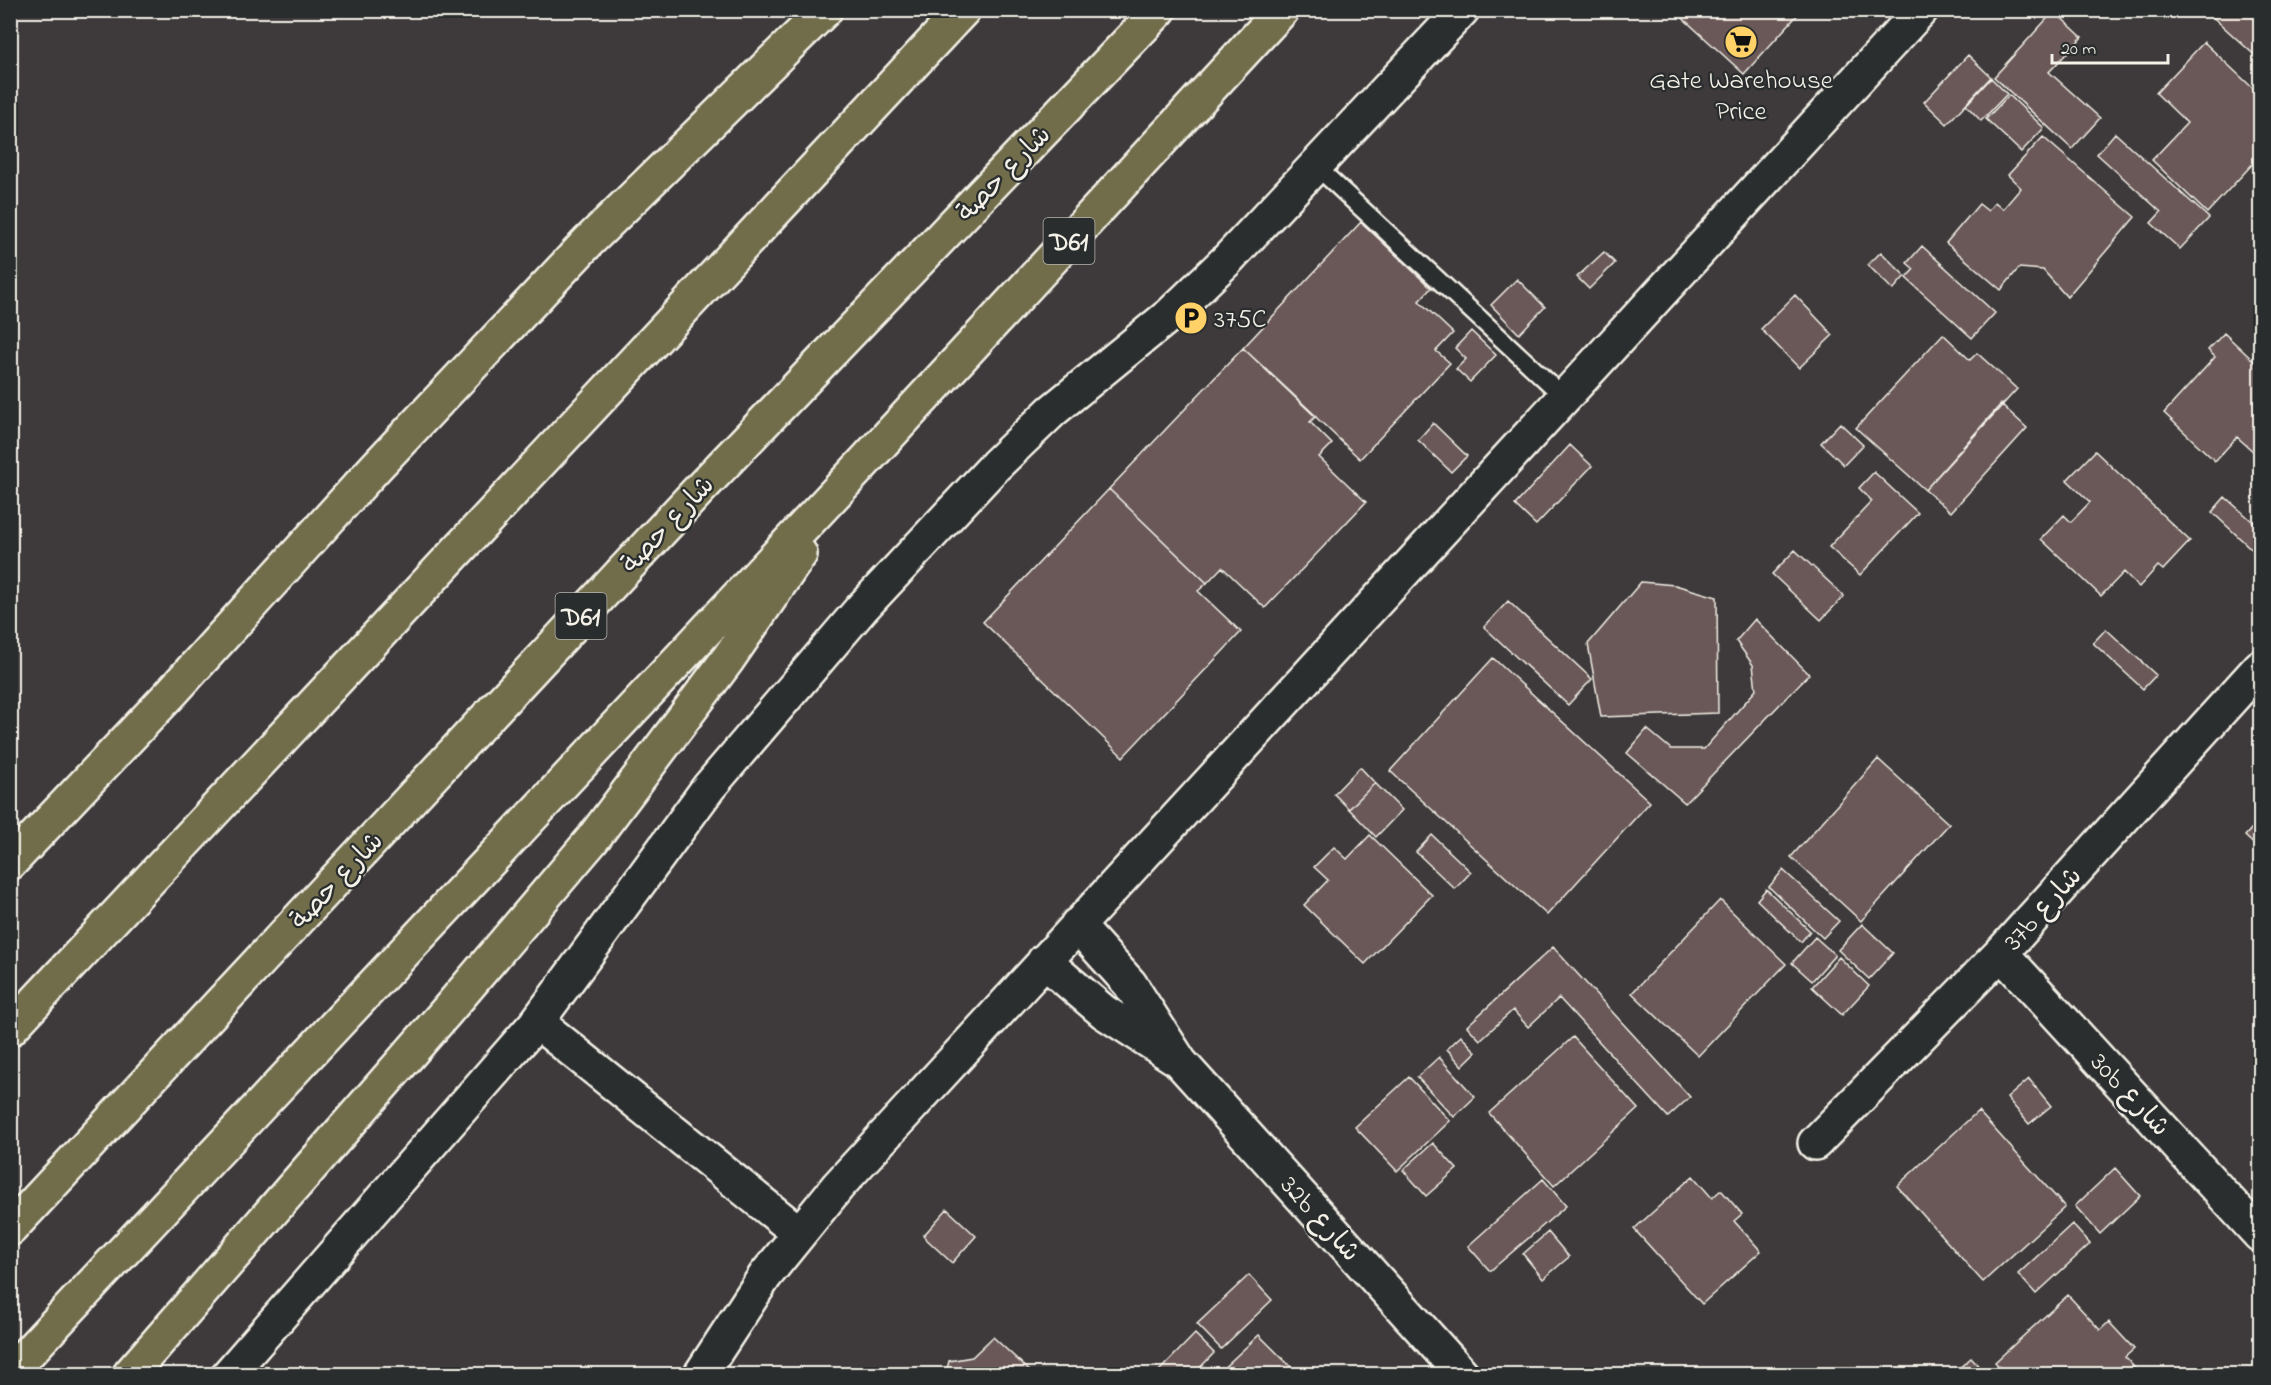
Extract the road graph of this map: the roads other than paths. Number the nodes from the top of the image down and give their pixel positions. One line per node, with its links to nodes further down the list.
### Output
1 (825, 10): 11 (main road)
2 (963, 10): 16 (main road)
3 (1159, 10): 19 (main road, شارع حصة / D61)
4 (1282, 10): 9 (main road, D61)
5 (1462, 10): 7 (street)
6 (1921, 10): 8 (street)
7 (1317, 167): 8 (lane); 15 (street)
8 (1564, 397): 12 (street)
9 (855, 472): 22 (main road, D61); 23 (main road)
10 (2260, 667): 13 (street, 37b شارع)
11 (10, 863)
12 (1077, 925): 14 (street); 17 (street, 32b شارع)
13 (2001, 953): 18 (street, 37b شارع); 21 (street, 30b شارع)
14 (1044, 961): 17 (street, 32b شارع); 20 (street)
15 (537, 1022): 20 (street); 24 (street)
16 (10, 1029)
17 (1180, 1062): 26 (street, 32b شارع)
18 (1815, 1143)
19 (10, 1229)
20 (799, 1233): 25 (street)
21 (2260, 1235)
22 (10, 1372)
23 (130, 1374)
24 (229, 1374)
25 (700, 1374)
26 (1462, 1374)

